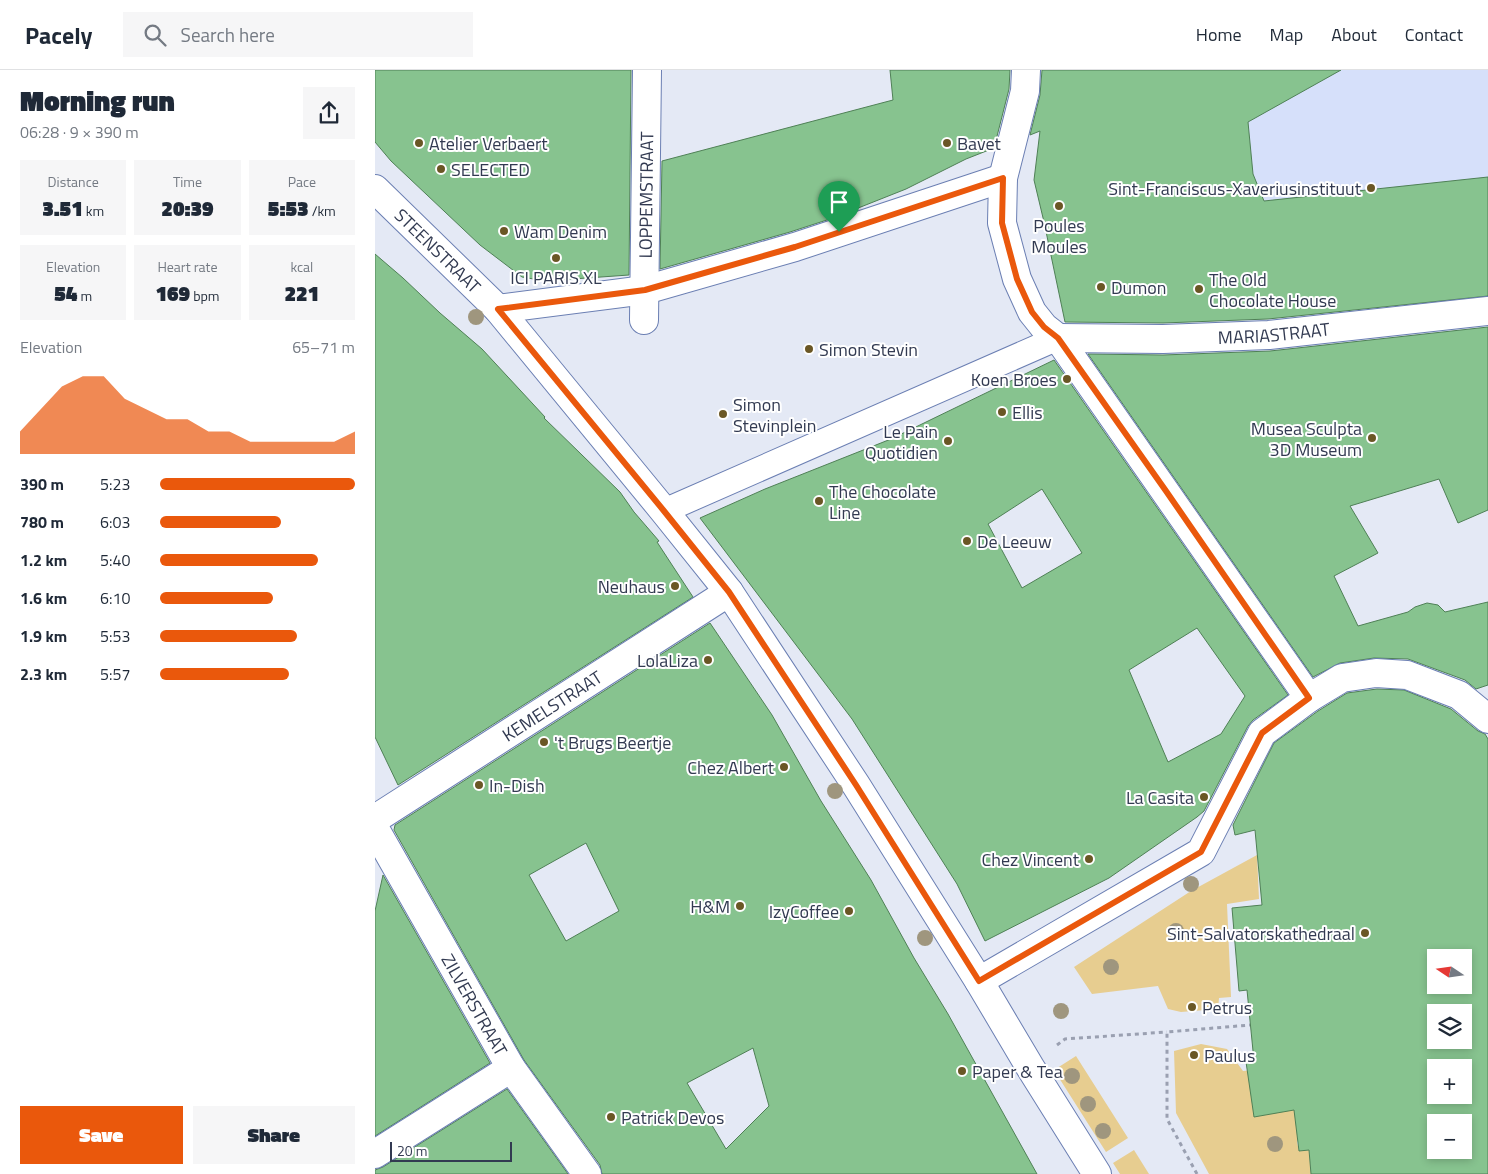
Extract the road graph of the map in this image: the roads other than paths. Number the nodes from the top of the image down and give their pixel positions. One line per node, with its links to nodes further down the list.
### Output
1 (647, 70): 5 (street, LOPPEMSTRAAT)
2 (1026, 70): 3 (street)
3 (1003, 178): 5 (street); 9 (street)
4 (375, 189): 6 (street, STEENSTRAAT)
5 (645, 290): 6 (street); 8 (street, LOPPEMSTRAAT)
6 (498, 309): 10 (street, STEENSTRAAT)
7 (1488, 312): 9 (street, MARIASTRAAT)
8 (644, 320)
9 (1058, 338): 10 (street); 12 (street)
10 (664, 511): 11 (street, STEENSTRAAT)
11 (729, 592): 14 (street, KEMELSTRAAT); 16 (street, STEENSTRAAT)
12 (1309, 698): 13 (street); 16 (street)
13 (1488, 719)
14 (375, 819)
15 (375, 829): 17 (street, ZILVERSTRAAT)
16 (979, 981): 20 (street, STEENSTRAAT)
17 (511, 1068): 18 (street); 19 (street, ZILVERSTRAAT)
18 (375, 1154)
19 (587, 1174)
20 (1097, 1174)

